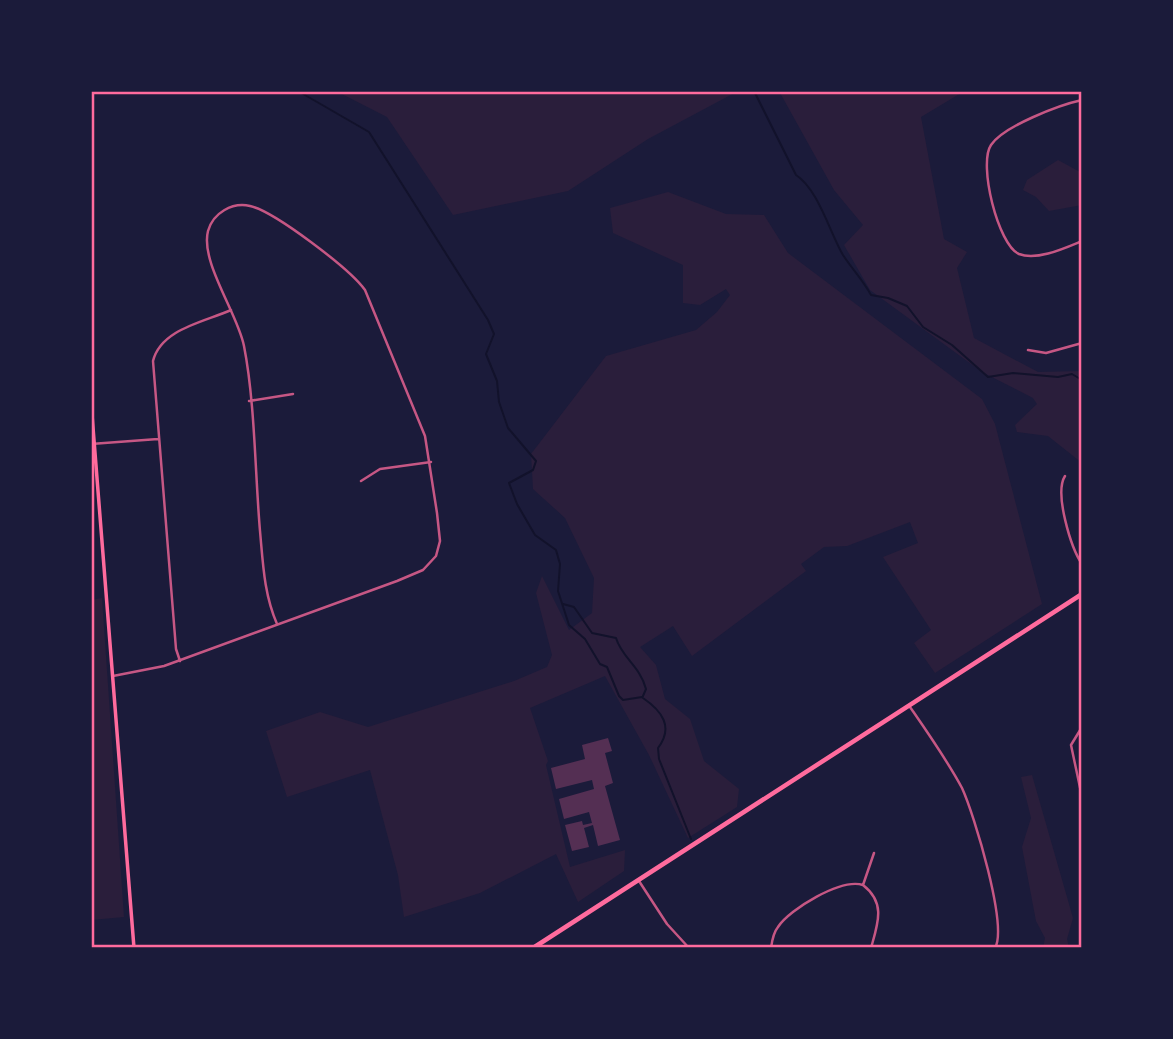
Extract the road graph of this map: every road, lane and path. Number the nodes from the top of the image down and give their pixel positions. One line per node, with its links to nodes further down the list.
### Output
1 (1082, 100): 2 (street)
2 (1082, 241)
3 (231, 310): 7 (street); 9 (street); 11 (street)
4 (1082, 343): 5 (street)
5 (1028, 350)
6 (293, 394): 7 (street)
7 (249, 401): 16 (street)
8 (91, 402): 10 (main road)
9 (158, 439): 10 (street); 17 (street)
10 (92, 444): 18 (main road)
11 (431, 462): 13 (street); 16 (street)
12 (1066, 477): 14 (street)
13 (361, 481)
14 (1082, 564)
15 (1082, 594): 19 (main road)
16 (277, 624): 17 (street)
17 (180, 661): 18 (street)
18 (113, 676): 25 (main road)
19 (909, 705): 23 (main road); 30 (street)
20 (1082, 727): 21 (street)
21 (1082, 797)
22 (874, 853): 24 (street)
23 (638, 880): 26 (main road); 27 (street)
24 (863, 885): 28 (street); 29 (street)
25 (134, 948)
26 (533, 948)
27 (689, 948)
28 (771, 948)
29 (871, 948)
30 (995, 948)

